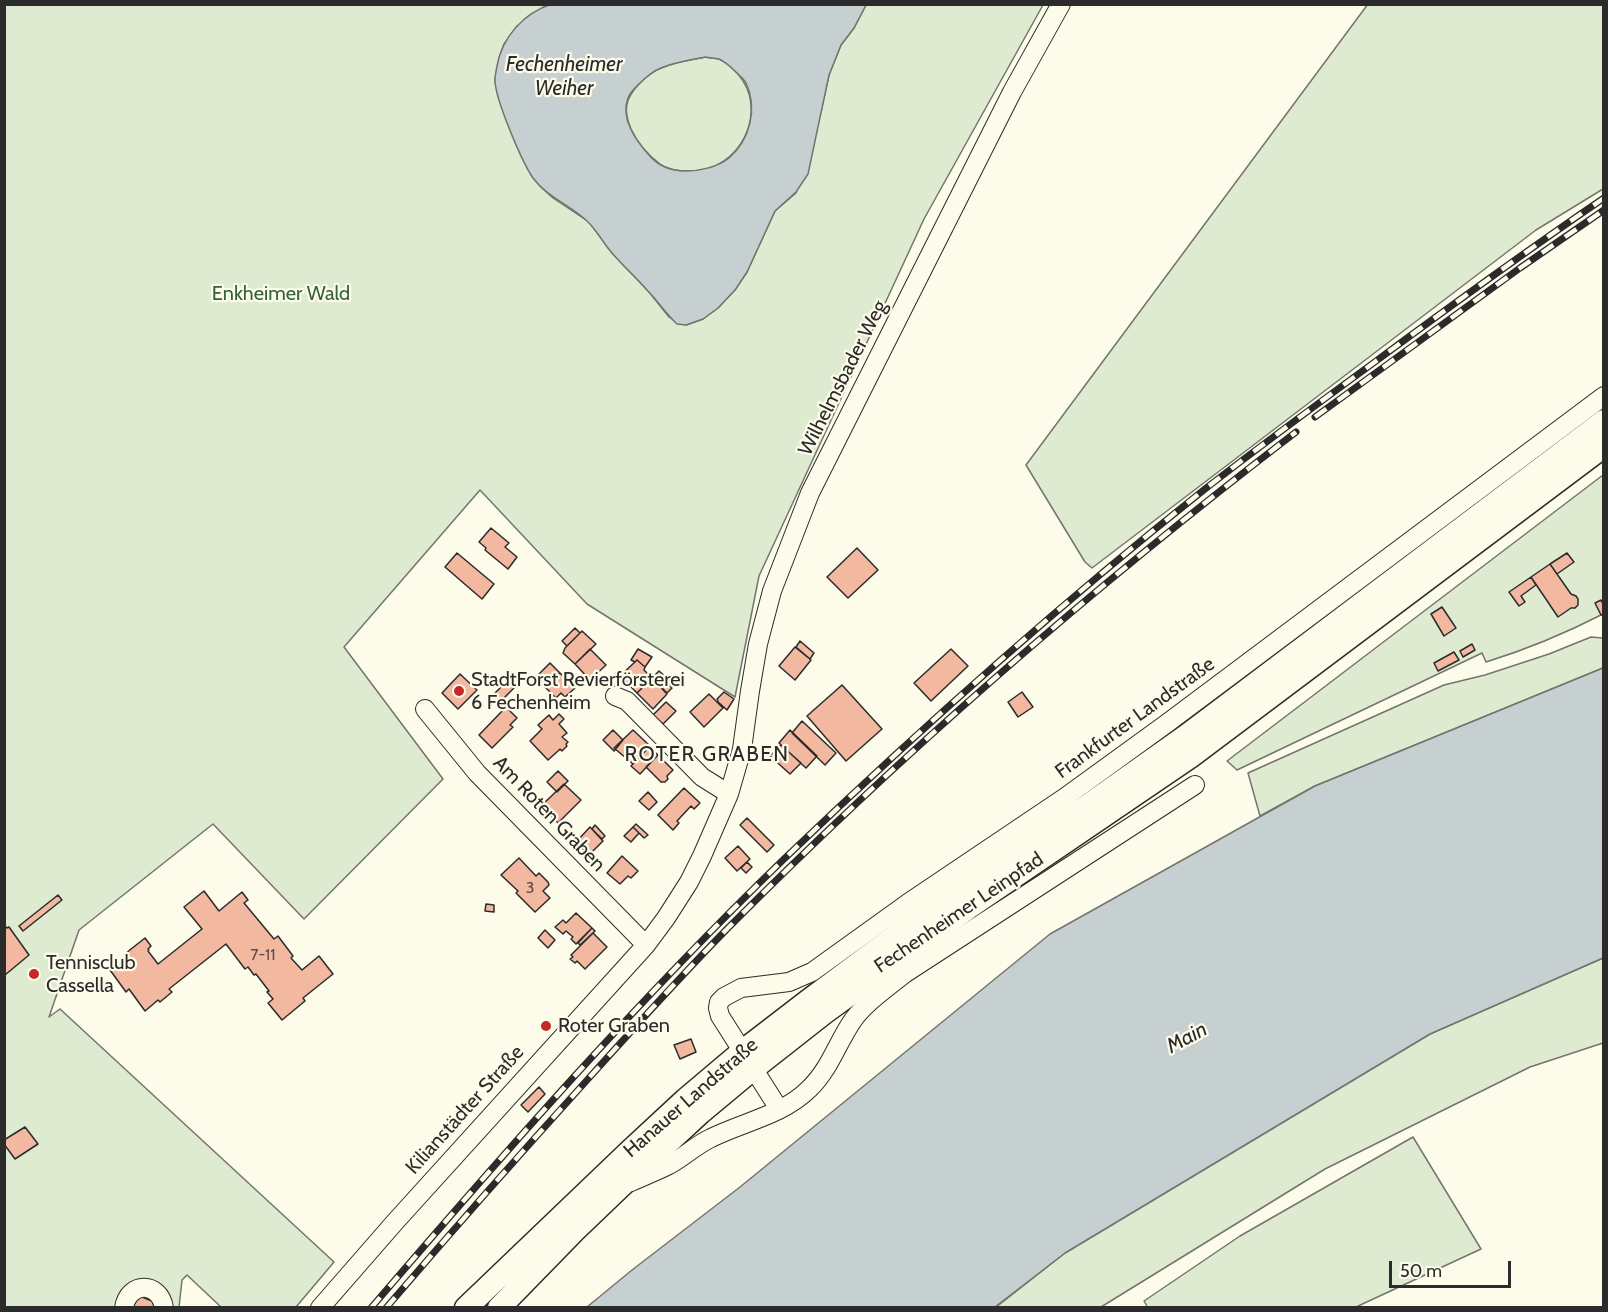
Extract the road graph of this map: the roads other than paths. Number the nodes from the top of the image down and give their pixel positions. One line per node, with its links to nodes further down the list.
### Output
1 (1060, 4): 8 (street, Wilhelmsbader Weg)
2 (1604, 396): 10 (street, Frankfurter Landstraße)
3 (1604, 421): 10 (main road, Hanauer Landstraße)
4 (1604, 446): 10 (main road)
5 (615, 696): 8 (street)
6 (425, 709): 9 (street, Am Roten Graben)
7 (1195, 785): 11 (street, Fechenheimer Leinpfad)
8 (729, 794): 9 (street, Wilhelmsbader Weg)
9 (646, 945): 15 (street, Kilianstädter Straße)
10 (748, 1060): 11 (street); 12 (main road, Hanauer Landstraße); 16 (main road, Hanauer Landstraße)
11 (779, 1109): 12 (street, Fechenheimer Leinpfad)
12 (621, 1186): 17 (main road, Hanauer Landstraße)
13 (124, 1308): 14 (street)
14 (164, 1308)
15 (320, 1308)
16 (465, 1308)
17 (498, 1308)

